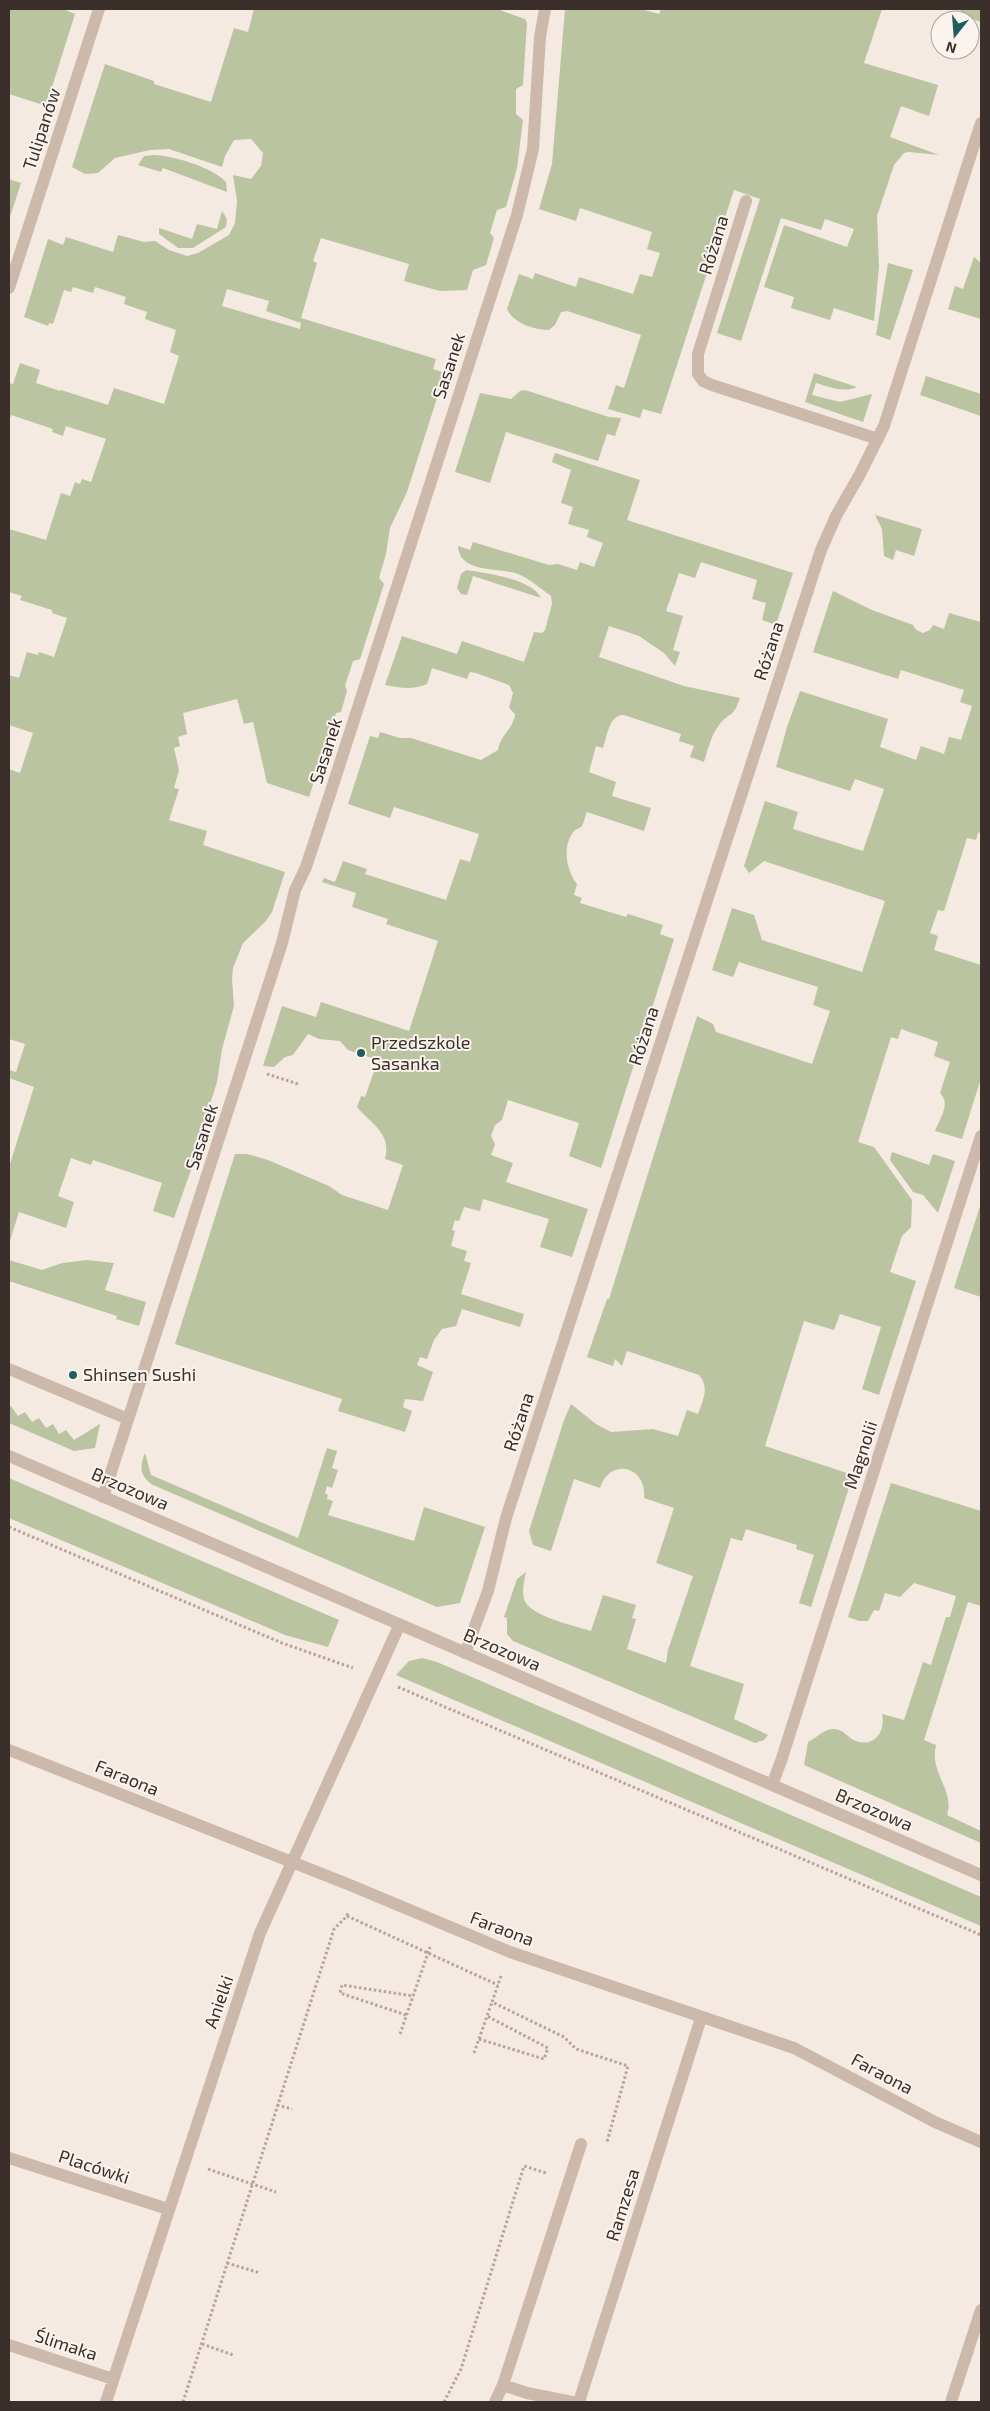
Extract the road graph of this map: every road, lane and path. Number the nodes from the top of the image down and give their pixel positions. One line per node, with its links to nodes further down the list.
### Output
1 (99, 9): 5 (street, Tulipanów)
2 (545, 9): 11 (street, Sasanek)
3 (981, 123): 6 (street, Różana)
4 (746, 201): 6 (street, Różana)
5 (9, 288)
6 (878, 439): 16 (street, Różana)
7 (261, 1072): 8 (path)
8 (298, 1084)
9 (981, 1136): 20 (street, Magnolii)
10 (9, 1369): 11 (street)
11 (128, 1420): 13 (street, Sasanek)
12 (9, 1456): 13 (street, Brzozowa)
13 (103, 1497): 15 (street, Brzozowa)
14 (9, 1528): 17 (path)
15 (399, 1626): 16 (street, Brzozowa); 21 (street, Anielki)
16 (465, 1653): 20 (street, Brzozowa)
17 (356, 1669)
18 (392, 1684): 26 (path)
19 (9, 1750): 21 (street, Faraona)
20 (772, 1785): 22 (street, Brzozowa)
21 (293, 1864): 25 (street, Faraona); 44 (street, Anielki)
22 (981, 1875)
23 (348, 1909): 24 (path)
24 (347, 1916): 27 (path); 37 (path)
25 (438, 1923): 27 (path); 33 (street, Faraona)
26 (981, 1936)
27 (428, 1953): 28 (path); 29 (path)
28 (498, 1985)
29 (413, 1996): 31 (path); 31 (path)
30 (492, 2002): 32 (path)
31 (406, 2015): 34 (path)
32 (487, 2016): 35 (path); 35 (path)
33 (701, 2018): 40 (street, Faraona); 62 (street, Ramzesa)
34 (400, 2034)
35 (479, 2039): 36 (path)
36 (474, 2052)
37 (277, 2106): 38 (path); 46 (path)
38 (292, 2109)
39 (599, 2142): 42 (path)
40 (981, 2142)
41 (581, 2144): 56 (street)
42 (607, 2144)
43 (9, 2158): 48 (street, Placówki)
44 (184, 2161): 46 (path); 48 (street, Anielki)
45 (552, 2175): 59 (path)
46 (251, 2184): 47 (path); 49 (path)
47 (276, 2192)
48 (168, 2209): 55 (street, Anielki)
49 (227, 2263): 50 (path); 52 (path)
50 (260, 2273)
51 (981, 2310): 63 (street)
52 (202, 2344): 54 (path); 58 (path)
53 (9, 2345): 55 (street, Ślimaka)
54 (233, 2355)
55 (113, 2379): 57 (street, Anielki)
56 (503, 2385): 60 (street); 61 (street)
57 (106, 2402)
58 (183, 2402)
59 (444, 2402)
60 (495, 2402)
61 (572, 2402)
62 (579, 2402)
63 (951, 2402)

